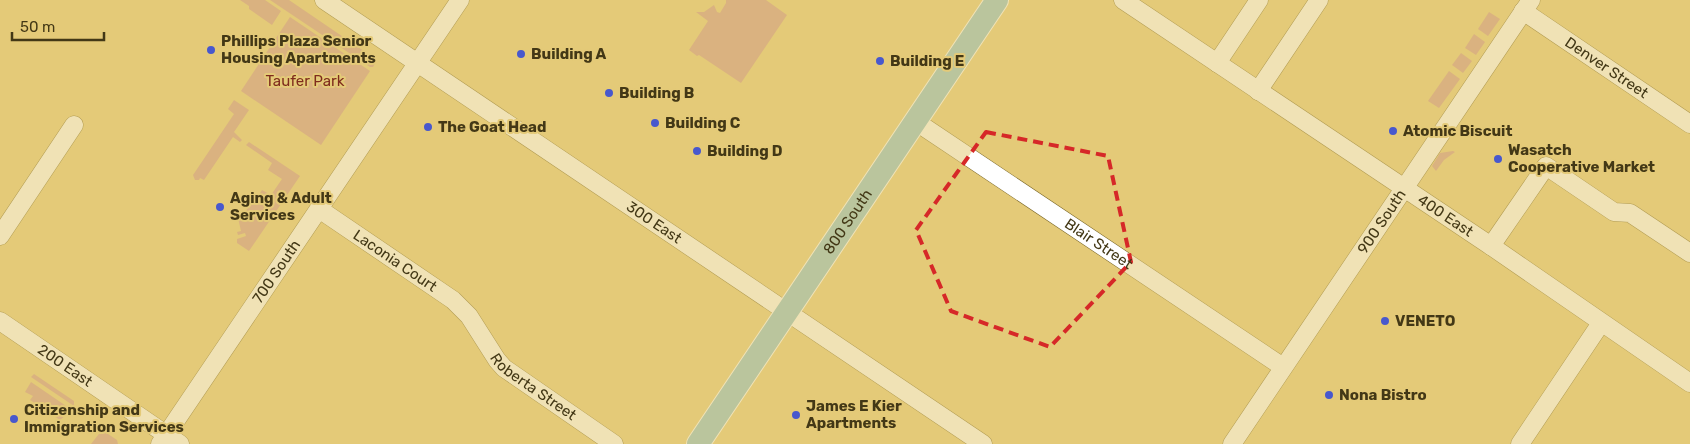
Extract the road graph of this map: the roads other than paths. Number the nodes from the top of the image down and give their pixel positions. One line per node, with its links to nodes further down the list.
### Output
1 (324, 0): 8 (street, 300 East)
2 (460, 0): 8 (street, 700 South)
3 (997, 0): 11 (main road, 800 South)
4 (1123, 0): 9 (street, 400 East)
5 (1259, 0): 9 (street)
6 (1318, 0): 10 (street)
7 (1527, 6): 12 (street, Denver Street); 14 (street, 900 South)
8 (418, 63): 15 (street, 700 South); 19 (street, 300 East)
9 (1217, 63): 10 (street, 400 East)
10 (1258, 91): 14 (street, 400 East)
11 (915, 121): 19 (main road, 800 South); 23 (street, Blair Street)
12 (1690, 124)
13 (74, 125): 16 (street)
14 (1403, 188): 17 (street, 400 East); 23 (street, 900 South)
15 (319, 209): 20 (street, Laconia Court); 25 (street, 700 South)
16 (0, 236)
17 (1491, 246): 18 (street); 22 (street, 400 East)
18 (1690, 253)
19 (788, 311): 27 (main road, 800 South); 28 (street, 300 East)
20 (469, 316): 26 (street, Roberta Street)
21 (0, 321): 25 (street, 200 East)
22 (1601, 323): 24 (street, 400 East); 30 (street)
23 (1283, 367): 29 (street, 900 South)
24 (1690, 383)
25 (169, 441)
26 (614, 444)
27 (698, 444)
28 (983, 444)
29 (1232, 444)
30 (1520, 444)

